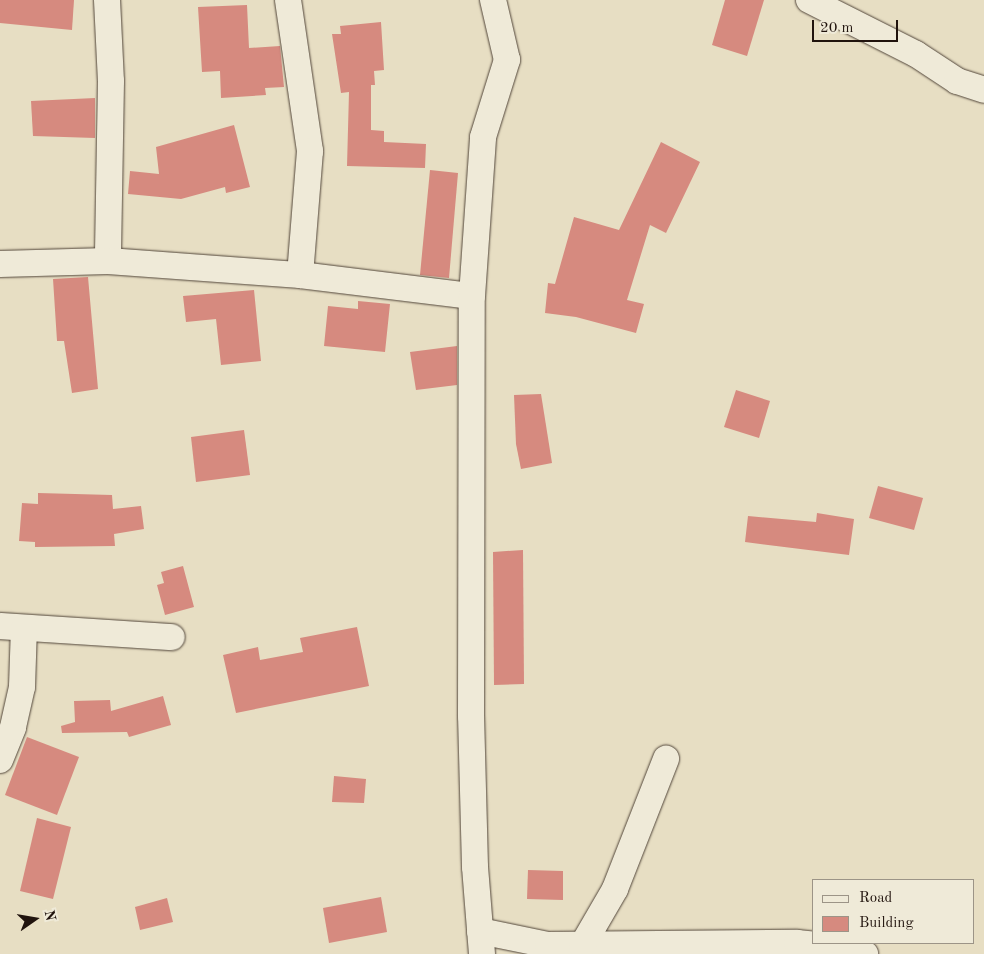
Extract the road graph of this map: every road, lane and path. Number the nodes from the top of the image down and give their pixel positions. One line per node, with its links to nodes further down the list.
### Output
1 (107, 0): 6 (street)
2 (288, 0): 8 (street)
3 (493, 0): 9 (street)
4 (809, 0): 5 (street)
5 (984, 90)
6 (108, 261): 7 (street); 8 (street)
7 (0, 264)
8 (300, 275): 9 (street)
9 (472, 296): 14 (street)
10 (12, 627): 11 (street); 13 (street)
11 (172, 637)
12 (666, 759): 15 (street)
13 (0, 760)
14 (481, 942): 16 (street)
15 (582, 946): 16 (street); 17 (street)
16 (544, 950)
17 (864, 954)

